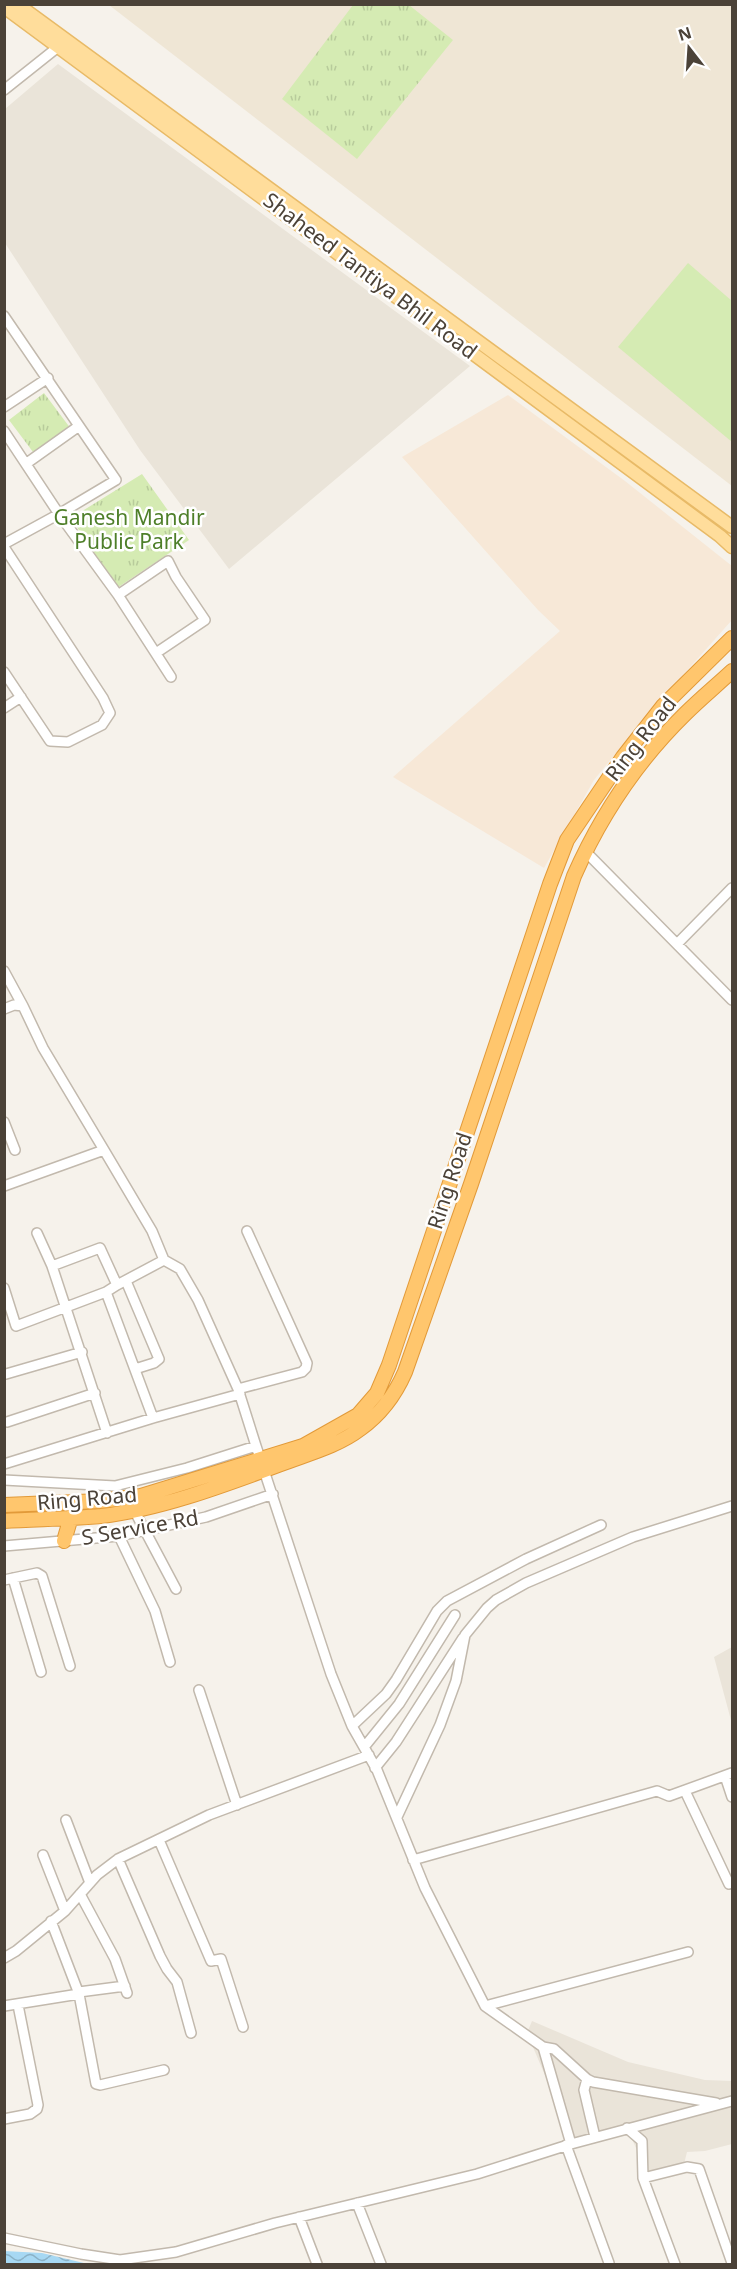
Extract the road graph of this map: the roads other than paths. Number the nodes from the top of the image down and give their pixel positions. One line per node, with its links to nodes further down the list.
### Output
1 (17, 4): 3 (main road)
2 (4, 7): 3 (main road, Shaheed Tantiya Bhil Road)
3 (62, 44): 4 (street); 10 (main road, Shaheed Tantiya Bhil Road)
4 (4, 90)
5 (4, 316): 6 (street)
6 (14, 330): 7 (street); 8 (street)
7 (4, 336)
8 (48, 378): 9 (street); 11 (street)
9 (4, 407)
10 (581, 425): 15 (main road); 16 (main road, Shaheed Tantiya Bhil Road)
11 (79, 426): 13 (street); 14 (street)
12 (4, 431): 13 (street)
13 (27, 464): 14 (street)
14 (59, 514): 17 (street); 20 (street)
15 (732, 527)
16 (720, 536): 18 (main road, Shaheed Tantiya Bhil Road); 19 (main road)
17 (4, 545): 26 (street)
18 (732, 547)
19 (732, 557)
20 (118, 595): 22 (street); 22 (street)
21 (732, 637): 57 (highway, Ring Road)
22 (156, 653): 25 (street)
23 (732, 671): 28 (highway, Ring Road)
24 (4, 672): 26 (street)
25 (171, 677)
26 (21, 697): 27 (street)
27 (4, 708)
28 (585, 851): 30 (street); 57 (highway, Ring Road)
29 (732, 888): 30 (street)
30 (677, 944): 32 (street)
31 (4, 971): 33 (street)
32 (732, 1000)
33 (23, 1006): 34 (street); 37 (street)
34 (4, 1010)
35 (4, 1122): 36 (street)
36 (15, 1150)
37 (104, 1150): 38 (street); 41 (street)
38 (4, 1186)
39 (247, 1231): 50 (street)
40 (37, 1233): 42 (street)
41 (164, 1260): 43 (street); 50 (street)
42 (52, 1266): 43 (street); 46 (street)
43 (121, 1283): 45 (street); 48 (street)
44 (4, 1288): 46 (street)
45 (106, 1292): 46 (street); 48 (street)
46 (66, 1308): 47 (street)
47 (82, 1352): 49 (street); 51 (street)
48 (135, 1369): 52 (street)
49 (6, 1374)
50 (239, 1392): 52 (street); 55 (street)
51 (95, 1393): 53 (street); 54 (street)
52 (153, 1418): 54 (street)
53 (8, 1422)
54 (107, 1433): 56 (street)
55 (256, 1446): 57 (street); 58 (street)
56 (4, 1464)
57 (263, 1465): 59 (street); 60 (highway, Ring Road); 62 (highway, Ring Road)
58 (4, 1480)
59 (273, 1494): 66 (street, S Service Rd); 78 (street)
60 (4, 1505)
61 (732, 1506): 73 (street)
62 (134, 1510): 63 (highway, Ring Road); 66 (street)
63 (71, 1517): 64 (highway, Ring Road); 68 (highway)
64 (4, 1521)
65 (601, 1525): 78 (street)
66 (145, 1530): 67 (street, S Service Rd); 71 (street)
67 (119, 1536): 68 (street, S Service Rd); 74 (street)
68 (64, 1541): 69 (street, S Service Rd)
69 (4, 1546)
70 (9, 1579): 75 (street); 76 (street)
71 (176, 1589)
72 (455, 1615): 79 (street)
73 (465, 1635): 80 (street); 85 (street)
74 (170, 1662)
75 (70, 1666)
76 (41, 1672)
77 (199, 1690): 84 (street)
78 (352, 1726): 79 (street)
79 (367, 1751): 80 (street); 84 (street)
80 (375, 1768): 85 (street)
81 (729, 1775): 82 (street); 83 (street)
82 (685, 1791): 90 (street); 91 (street)
83 (732, 1797)
84 (237, 1805): 87 (street)
85 (397, 1817): 90 (street)
86 (66, 1820): 92 (street)
87 (159, 1840): 89 (street); 102 (street)
88 (43, 1855): 94 (street)
89 (118, 1859): 92 (street); 103 (street)
90 (413, 1860): 101 (street)
91 (732, 1882)
92 (90, 1883): 93 (street)
93 (80, 1894): 94 (street); 98 (street)
94 (65, 1911): 95 (street)
95 (51, 1921): 97 (street); 98 (street)
96 (688, 1952): 101 (street)
97 (4, 1958)
98 (79, 1993): 99 (street); 105 (street)
99 (18, 2005): 100 (street); 109 (street)
100 (4, 2006)
101 (486, 2006): 104 (street)
102 (243, 2027)
103 (191, 2033)
104 (543, 2047): 106 (street); 112 (street)
105 (164, 2070)
106 (587, 2079): 108 (street); 111 (street)
107 (732, 2101): 108 (street)
108 (721, 2104): 110 (street)
109 (4, 2119)
110 (627, 2128): 111 (street); 113 (street)
111 (595, 2137): 112 (street)
112 (569, 2144): 114 (street); 117 (street)
113 (643, 2178): 118 (street); 121 (street)
114 (357, 2203): 115 (street); 120 (street)
115 (299, 2217): 116 (street); 119 (street)
116 (4, 2238)
117 (609, 2263)
118 (732, 2263)
119 (317, 2265)
120 (381, 2265)
121 (675, 2265)

